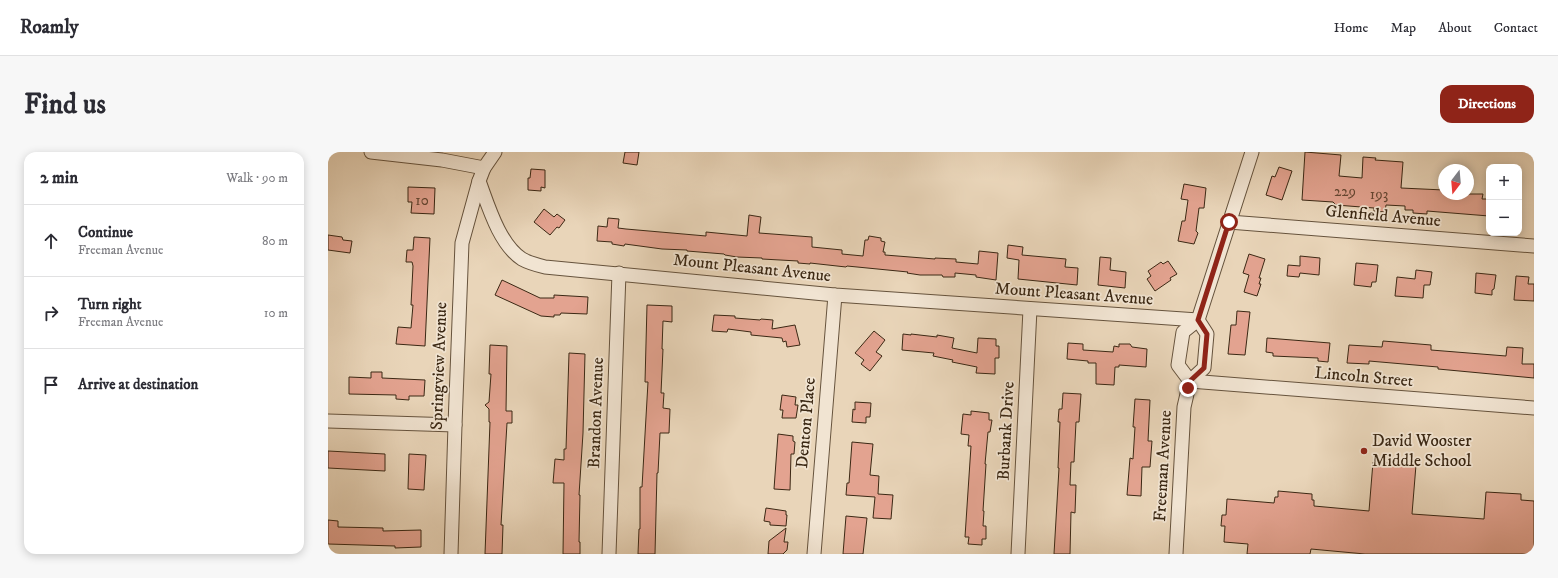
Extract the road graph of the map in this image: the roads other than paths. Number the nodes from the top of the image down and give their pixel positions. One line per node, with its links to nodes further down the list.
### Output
1 (371, 152): 4 (street)
2 (495, 152): 4 (street)
3 (1252, 152): 6 (street)
4 (484, 168): 5 (street)
5 (479, 181): 8 (street, Mount Pleasant Avenue); 15 (street, Springview Avenue)
6 (1229, 222): 7 (street, Glenfield Avenue); 11 (street)
7 (1534, 246)
8 (619, 273): 9 (street, Mount Pleasant Avenue); 17 (street, Brandon Avenue)
9 (835, 295): 10 (street, Mount Pleasant Avenue); 18 (street, Denton Place)
10 (1030, 309): 11 (street, Mount Pleasant Avenue); 19 (street, Burbank Drive)
11 (1198, 320): 12 (street); 12 (street)
12 (1190, 381): 13 (street, Lincoln Street); 20 (street, Freeman Avenue)
13 (1534, 408)
14 (328, 421): 15 (street)
15 (455, 425): 16 (street, Springview Avenue)
16 (451, 554)
17 (609, 554)
18 (814, 554)
19 (1018, 554)
20 (1176, 554)

